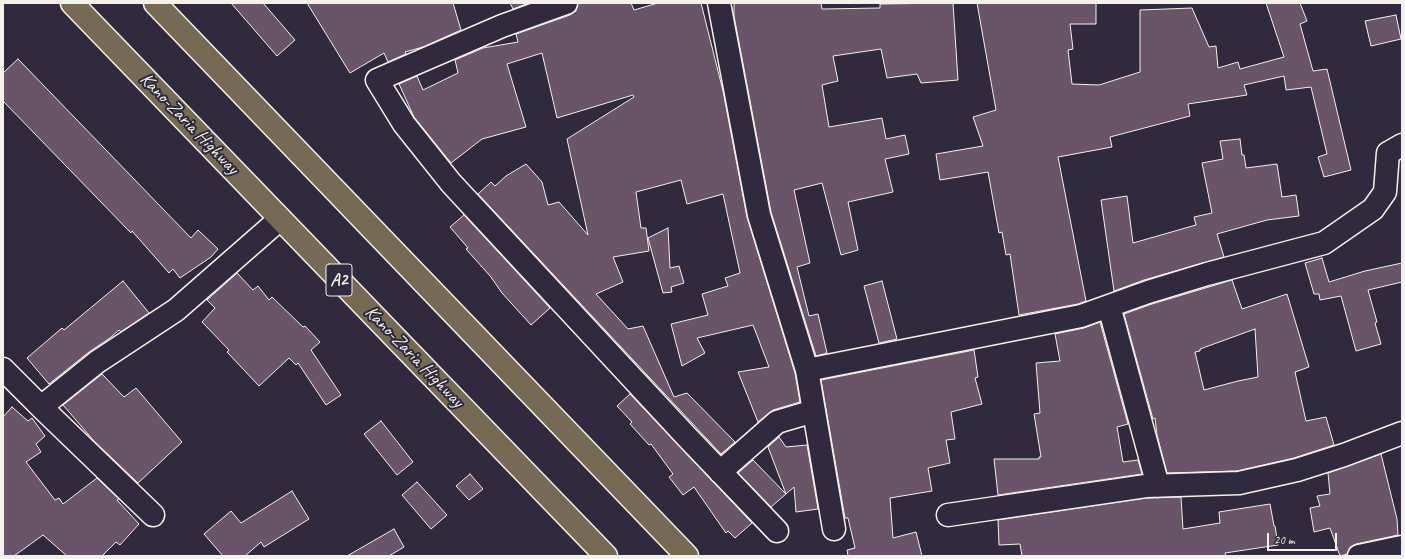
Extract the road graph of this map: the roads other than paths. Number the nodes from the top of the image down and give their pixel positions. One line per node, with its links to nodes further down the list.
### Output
1 (72, 3): 6 (highway, Kano-Zaria Highway / A2)
2 (155, 3): 21 (highway)
3 (566, 3): 13 (street)
4 (719, 3): 9 (street)
5 (1402, 145): 7 (street)
6 (280, 219): 10 (street); 20 (highway, Kano-Zaria Highway / A2)
7 (1109, 306): 9 (street); 14 (street)
8 (3, 369): 10 (street)
9 (807, 370): 11 (street)
10 (41, 407): 15 (street)
11 (814, 411): 13 (street); 17 (street)
12 (1402, 433): 14 (street)
13 (720, 472): 18 (street)
14 (1158, 486): 16 (street)
15 (153, 515)
16 (948, 515)
17 (834, 529)
18 (777, 531)
19 (1402, 547): 22 (street)
20 (606, 556)
21 (687, 556)
22 (1359, 556)

